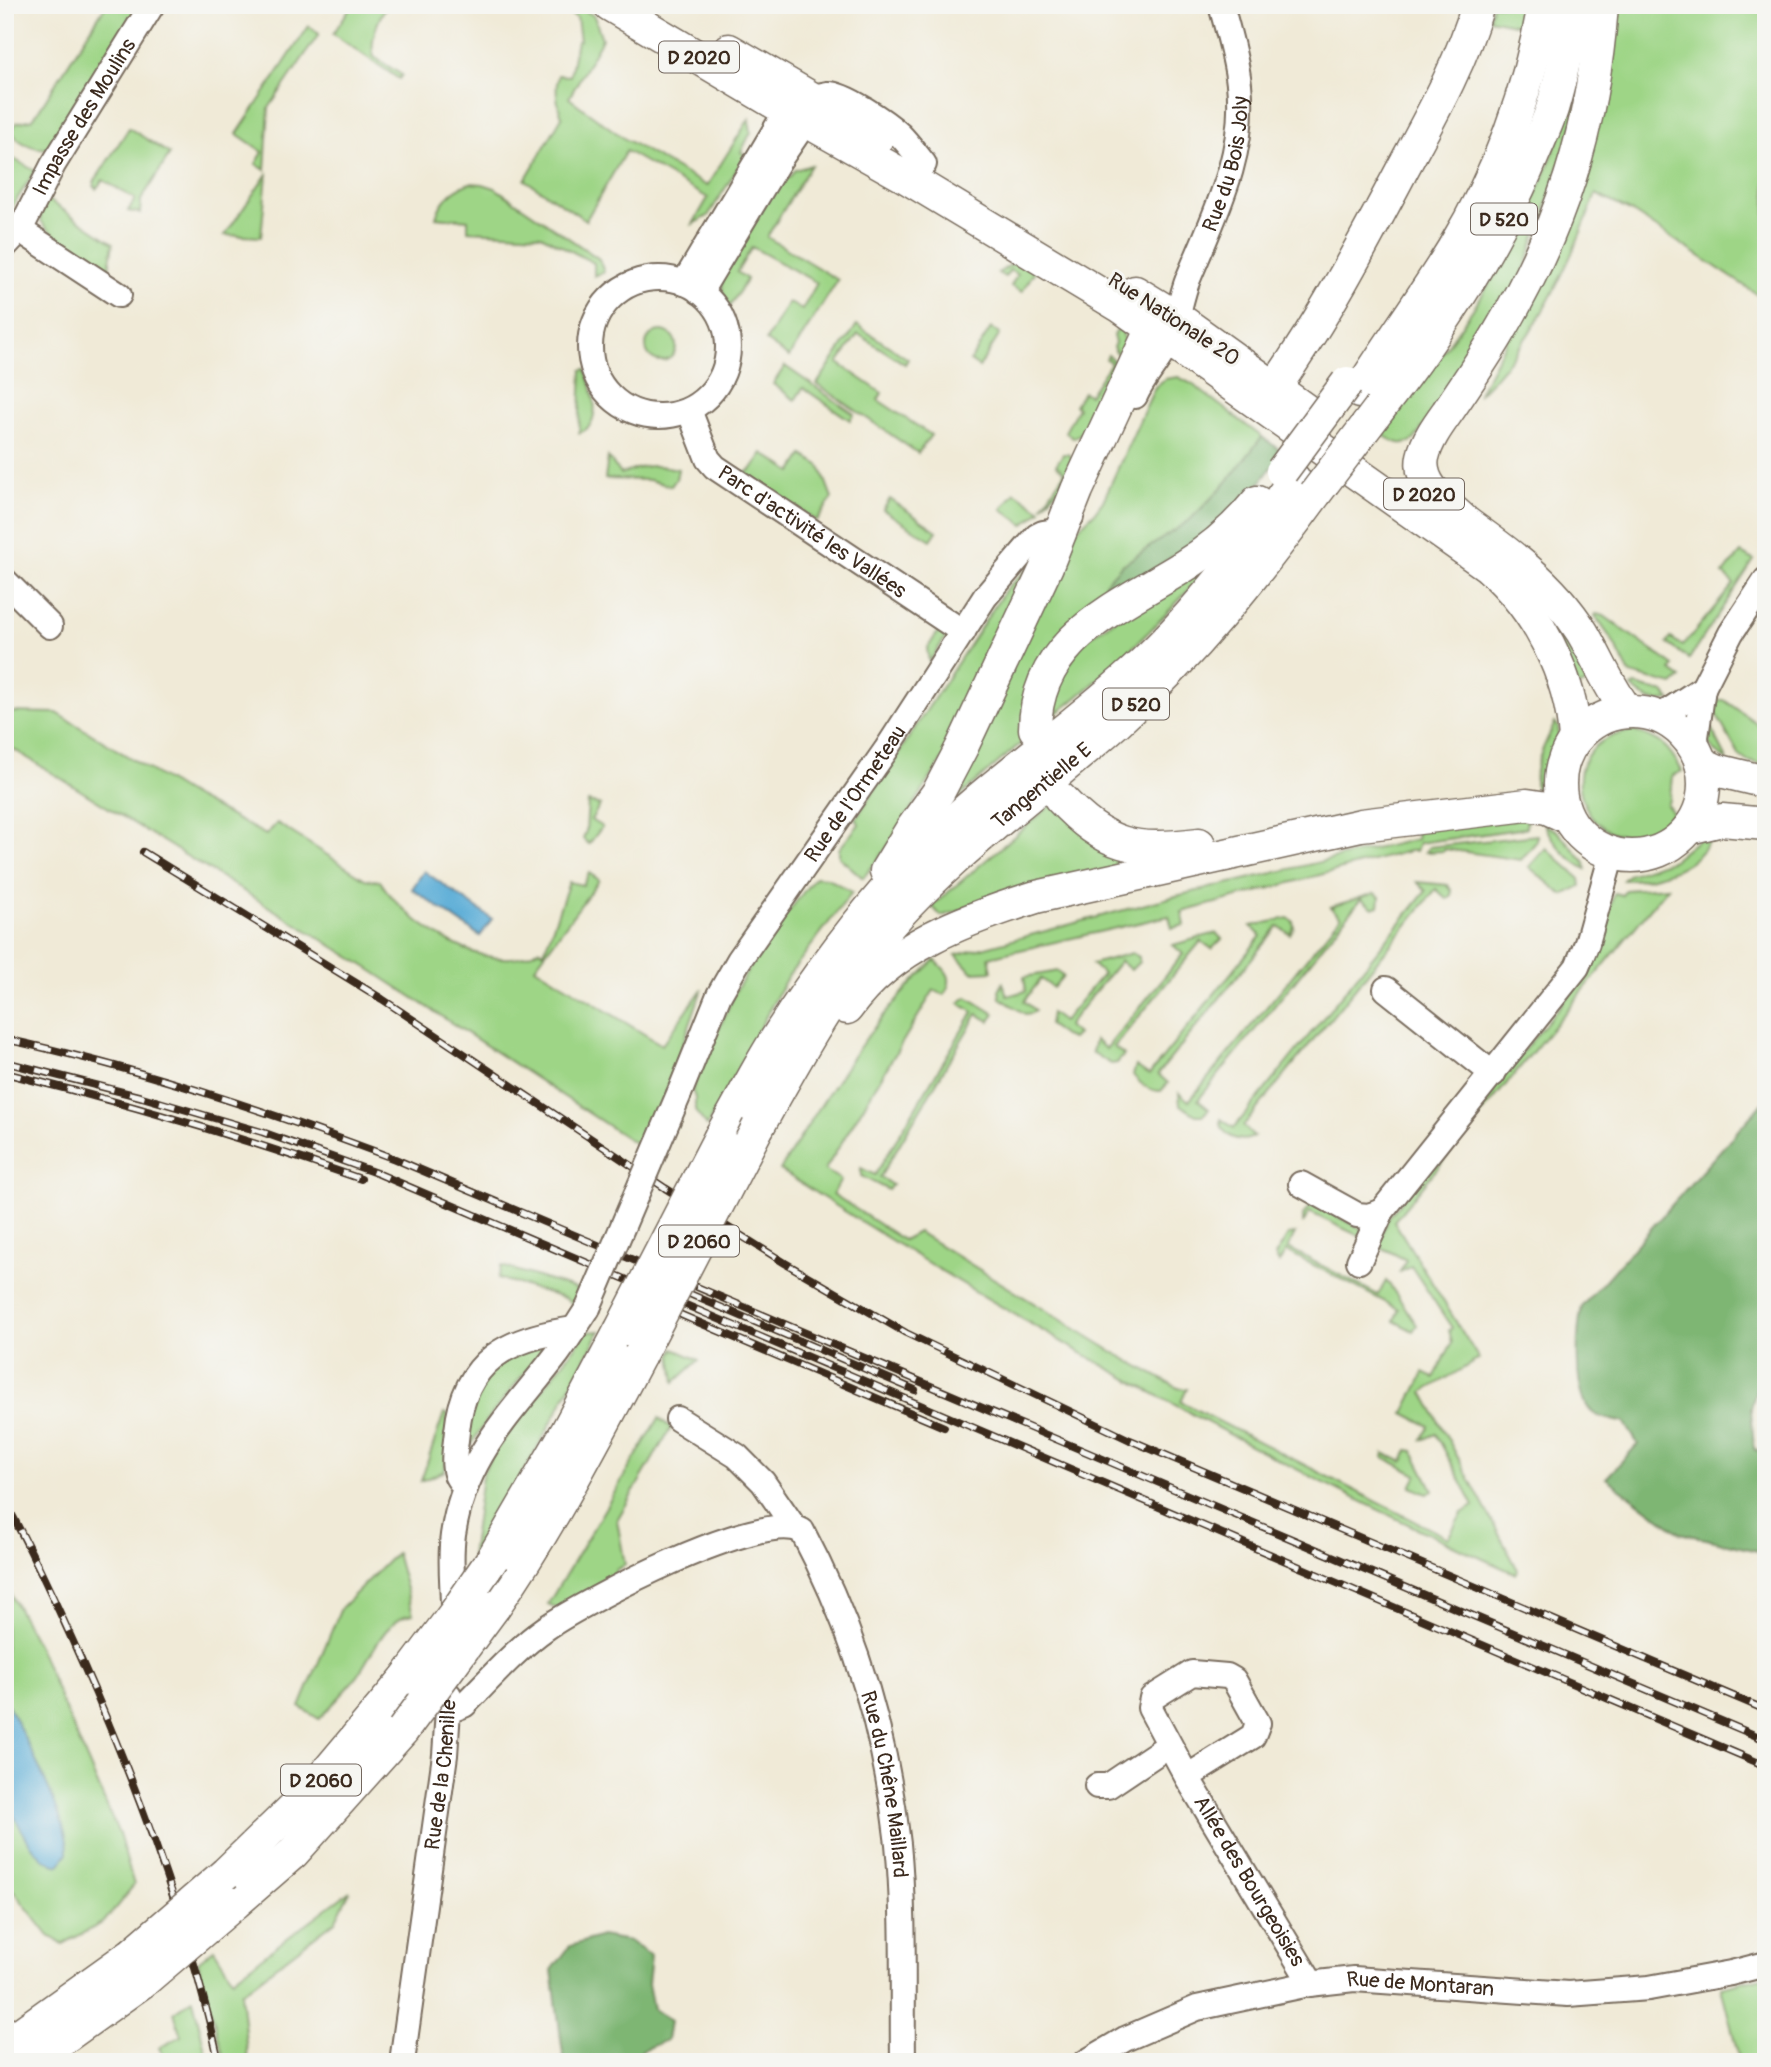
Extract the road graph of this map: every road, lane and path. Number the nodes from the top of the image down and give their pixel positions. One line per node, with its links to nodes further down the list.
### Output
1 (152, 5): 10 (street, Impasse des Moulins)
2 (610, 5): 9 (main road, Rue Nationale 20 / D 2020)
3 (652, 5): 9 (main road, Rue Nationale 20 / D 2020)
4 (1221, 5): 13 (street, Rue du Bois Joly)
5 (1478, 5): 14 (main road)
6 (1544, 5): 15 (main road, D 520)
7 (1575, 5): 15 (main road, D 520)
8 (1602, 5): 18 (main road)
9 (802, 110): 11 (street); 13 (main road, Rue Nationale 20 / D 2020); 13 (main road, Rue Nationale 20 / D 2020)
10 (13, 238): 12 (street, Impasse des Moulins)
11 (692, 287): 16 (street); 16 (street)
12 (119, 295)
13 (1165, 329): 14 (main road, Rue Nationale 20 / D 2020); 19 (main road); 28 (main road, Rue Nationale 20 / D 2020)
14 (1275, 387): 18 (main road, Rue Nationale 20 / D 2020)
15 (1362, 394): 17 (main road, D 520)
16 (689, 410): 23 (street, Parc d'activité les Vallées)
17 (1297, 481): 27 (main road); 37 (main road, D 520)
18 (1468, 525): 25 (main road, Rue Nationale 20 / D 2020)
19 (1061, 530): 23 (street, Rue de l'Ormeteau); 37 (main road)
20 (1766, 580): 24 (street)
21 (5, 581): 22 (street)
22 (50, 626)
23 (963, 632): 44 (street, Rue de l'Ormeteau, bridge)
24 (1703, 688): 26 (street); 29 (street)
25 (1628, 712): 26 (main road); 28 (main road)
26 (1659, 717): 29 (main road)
27 (1035, 729)
28 (1576, 739): 32 (main road)
29 (1699, 759): 30 (main road); 35 (main road)
30 (1766, 782)
31 (1060, 798): 34 (main road)
32 (1567, 817): 34 (main road); 36 (main road)
33 (1766, 824): 35 (main road)
34 (1362, 825): 38 (main road)
35 (1689, 828): 36 (main road)
36 (1612, 854): 40 (street)
37 (909, 870): 38 (main road, D 520); 38 (main road)
38 (876, 943): 46 (main road, D 2060, bridge); 46 (main road, D 2060, bridge)
39 (1386, 989): 40 (street)
40 (1493, 1074): 42 (street)
41 (1301, 1185): 42 (street)
42 (1382, 1211): 43 (street)
43 (1359, 1261)
44 (588, 1308): 45 (street, Rue de la Chenille)
45 (574, 1329): 48 (street, Rue de la Chenille); 48 (street, Rue de la Chenille)
46 (630, 1343): 55 (main road, D 2060, bridge); 55 (main road, D 2060, bridge)
47 (678, 1419): 49 (street, Rue du Chêne Maillard)
48 (464, 1487): 50 (street, Rue de la Chenille)
49 (794, 1527): 50 (street); 59 (street, Rue du Chêne Maillard)
50 (448, 1711): 58 (street, Rue de la Chenille)
51 (1169, 1745): 52 (street, Allée des Bourgeoisies); 52 (street, Allée des Bourgeoisies); 53 (street)
52 (1187, 1777): 56 (street, Allée des Bourgeoisies)
53 (1097, 1786)
54 (1766, 1964): 56 (street, Rue de Montaran)
55 (139, 1967): 57 (main road, D 2060)
56 (1309, 1984): 60 (street, Rue de Montaran)
57 (26, 2048)
58 (402, 2062)
59 (903, 2062)
60 (1086, 2062)

